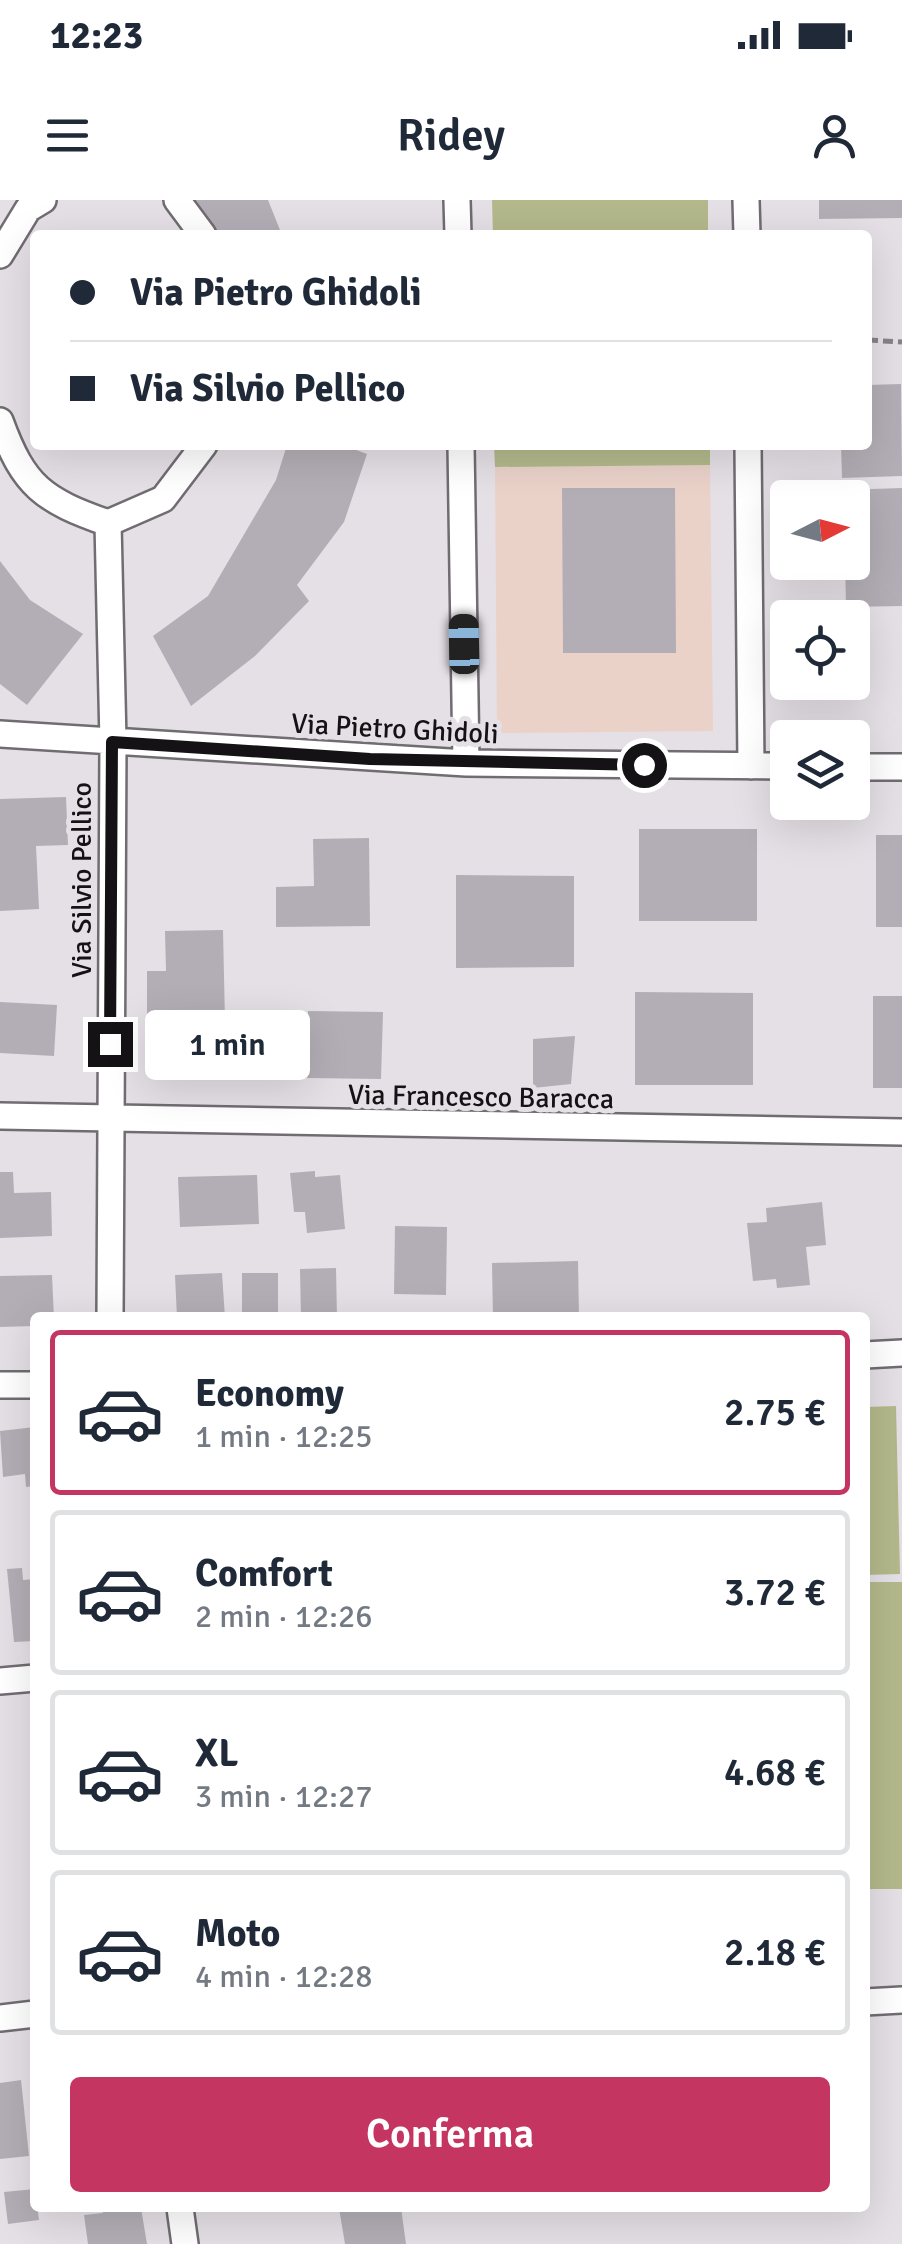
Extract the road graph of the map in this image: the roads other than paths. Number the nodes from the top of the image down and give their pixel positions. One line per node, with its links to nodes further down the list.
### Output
1 (43, 200): 8 (street)
2 (176, 200): 5 (street)
3 (457, 200): 6 (street)
4 (746, 200): 7 (street)
5 (199, 230)
6 (458, 230)
7 (747, 230)
8 (0, 255)
9 (0, 421): 13 (street)
10 (200, 450): 13 (street)
11 (459, 450): 16 (street)
12 (748, 450): 17 (street)
13 (108, 523): 15 (street, Via Silvio Pellico)
14 (0, 734): 15 (street, Via Pietro Ghidoli)
15 (112, 742): 16 (street, Via Pietro Ghidoli); 22 (street, Via Silvio Pellico)
16 (466, 763): 17 (street, Via Pietro Ghidoli)
17 (750, 766): 18 (street, Via Pietro Ghidoli)
18 (770, 766)
19 (870, 767): 20 (street)
20 (902, 768)
21 (0, 1116): 22 (street, Via Francesco Baracca)
22 (110, 1120): 23 (street, Via Francesco Baracca); 24 (street, Via Silvio Pellico)
23 (902, 1132)
24 (110, 1312)
25 (902, 1353): 26 (street)
26 (870, 1354)
27 (0, 1385): 28 (street)
28 (30, 1385)
29 (30, 1679): 30 (street)
30 (0, 1682)
31 (902, 2000): 32 (street)
32 (870, 2002)
33 (30, 2015): 34 (street)
34 (0, 2018)
35 (181, 2212): 36 (street)
36 (185, 2244)

